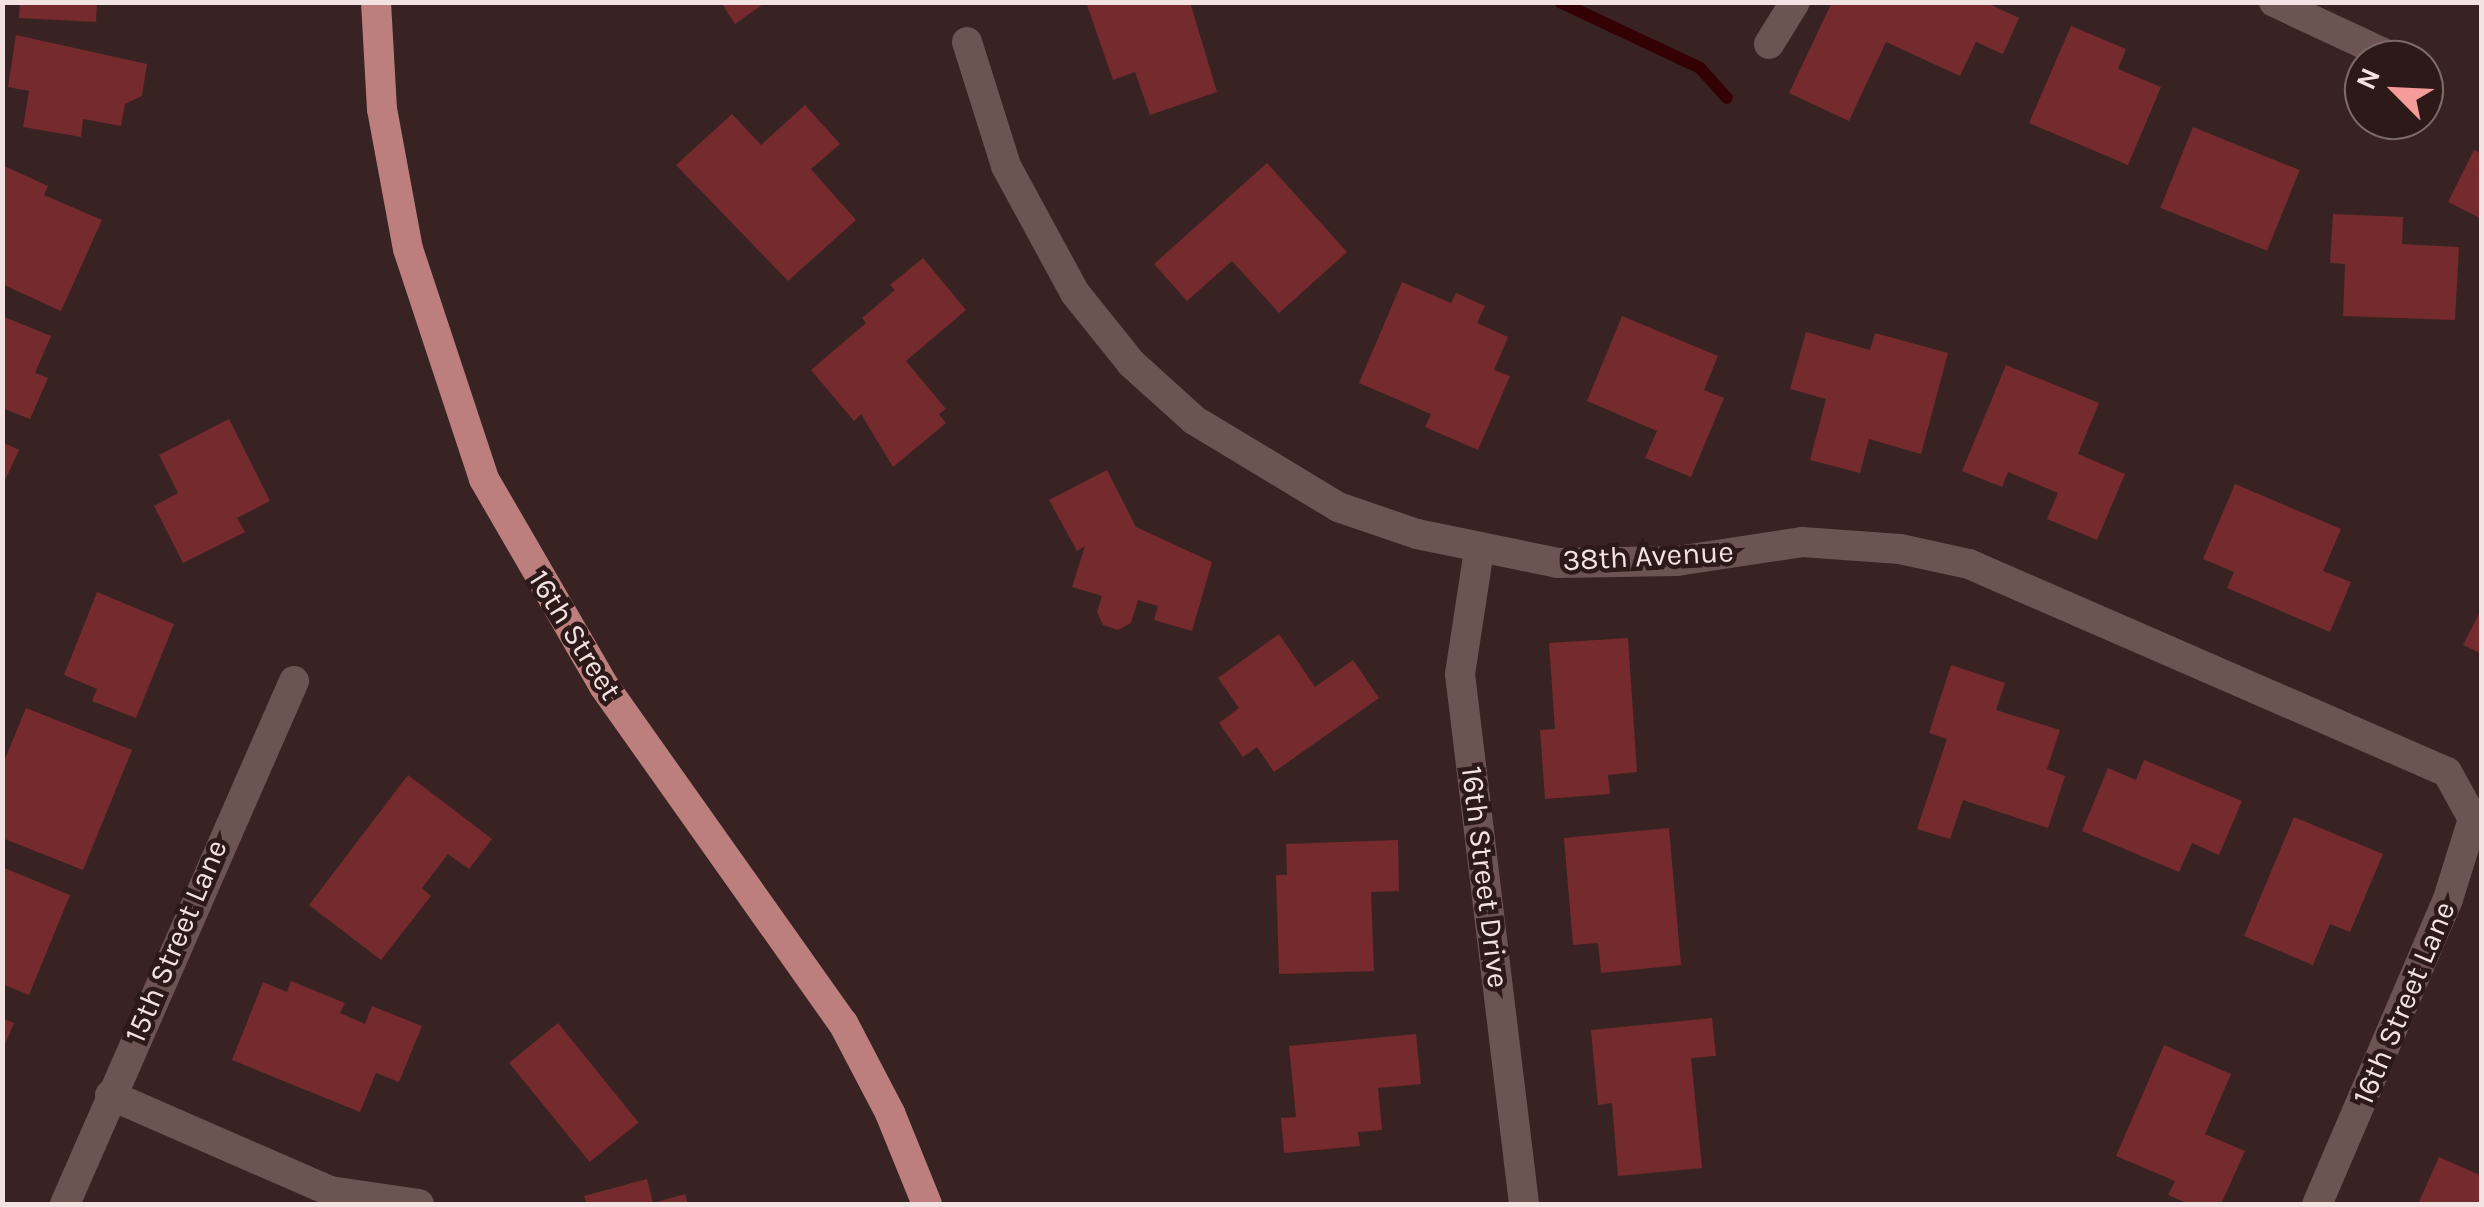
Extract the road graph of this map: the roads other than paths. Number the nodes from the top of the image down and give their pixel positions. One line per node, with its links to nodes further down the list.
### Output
1 (376, 2): 13 (main road, 16th Street)
2 (1795, 2): 6 (street)
3 (2274, 2): 4 (street)
4 (2356, 40)
5 (967, 42): 7 (street, 38th Avenue)
6 (1769, 44)
7 (1479, 550): 9 (street, 38th Avenue); 14 (street, 16th Street Drive)
8 (294, 681): 10 (street, 15th Street Lane)
9 (2462, 799): 15 (street, 16th Street Lane)
10 (110, 1095): 11 (street, 15th Street Lane); 12 (street)
11 (65, 1204)
12 (420, 1204)
13 (927, 1204)
14 (1524, 1204)
15 (2317, 1204)

